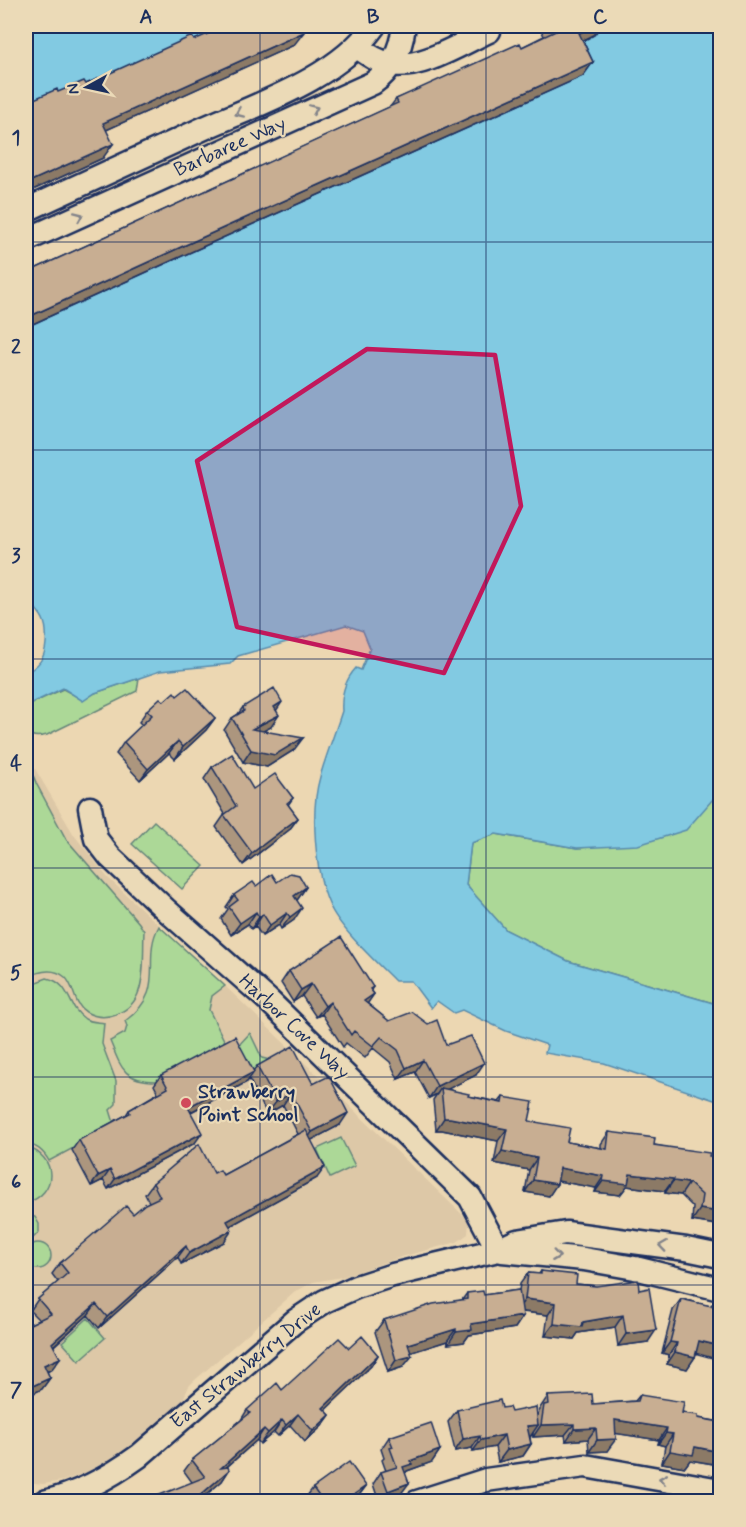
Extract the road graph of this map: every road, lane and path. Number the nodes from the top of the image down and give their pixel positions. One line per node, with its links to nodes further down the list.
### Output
1 (404, 26): 4 (street, Barbaree Way)
2 (487, 26): 4 (street)
3 (362, 34): 4 (street); 5 (street, Barbaree Way, one-way to 5)
4 (392, 64): 6 (street, Barbaree Way, one-way to 4)
5 (26, 210)
6 (26, 240)
7 (90, 808): 8 (street, Harbor Cove Way)
8 (498, 1250): 9 (street, East Strawberry Drive, one-way to 8); 10 (street, East Strawberry Drive, one-way to 10); 12 (street, East Strawberry Drive)
9 (720, 1256)
10 (720, 1289)
11 (720, 1490): 13 (street, one-way to 13)
12 (44, 1502)
13 (417, 1502)

